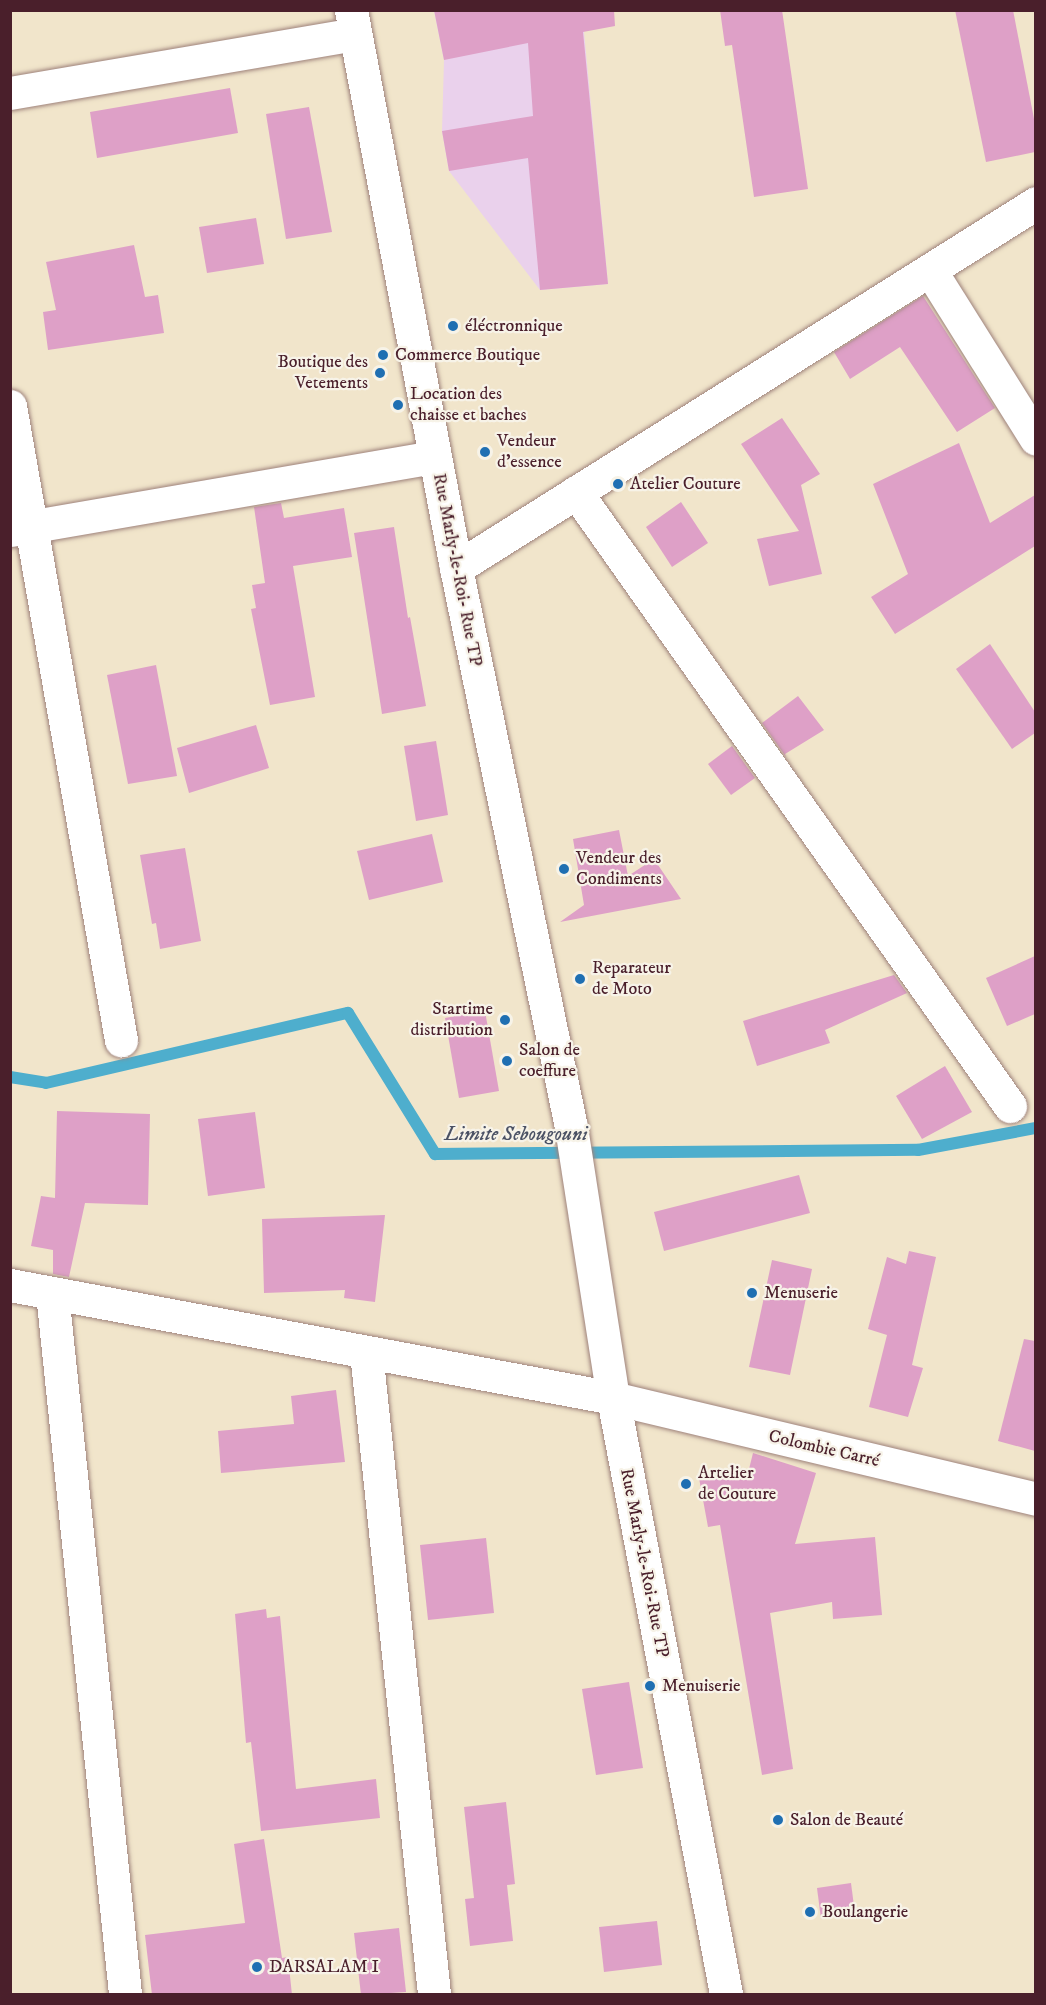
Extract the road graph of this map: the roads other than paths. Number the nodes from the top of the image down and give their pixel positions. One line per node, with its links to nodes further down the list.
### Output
1 (353, 22): 2 (street); 7 (street, Rue Marly-le-Roi- Rue TP)
2 (10, 93)
3 (1035, 203): 4 (street)
4 (930, 270): 6 (street); 8 (street)
5 (10, 406): 9 (street)
6 (1035, 439)
7 (435, 457): 9 (street); 10 (street, Rue Marly-le-Roi- Rue TP)
8 (576, 492): 10 (street); 12 (street)
9 (21, 528): 11 (street)
10 (456, 568): 13 (street, Rue Marly-le-Roi- Rue TP)
11 (121, 1040)
12 (1010, 1106)
13 (582, 1201): 17 (street, Rue Marly-le-Roi-Rue TP)
14 (10, 1285): 15 (street, Colombie Carré)
15 (52, 1293): 16 (street, Colombie Carré); 19 (street)
16 (366, 1352): 17 (street, Colombie Carré); 20 (street)
17 (613, 1398): 18 (street, Colombie Carré); 21 (street, Rue Marly-le-Roi-Rue TP)
18 (1035, 1499)
19 (125, 1995)
20 (434, 1995)
21 (726, 1995)

